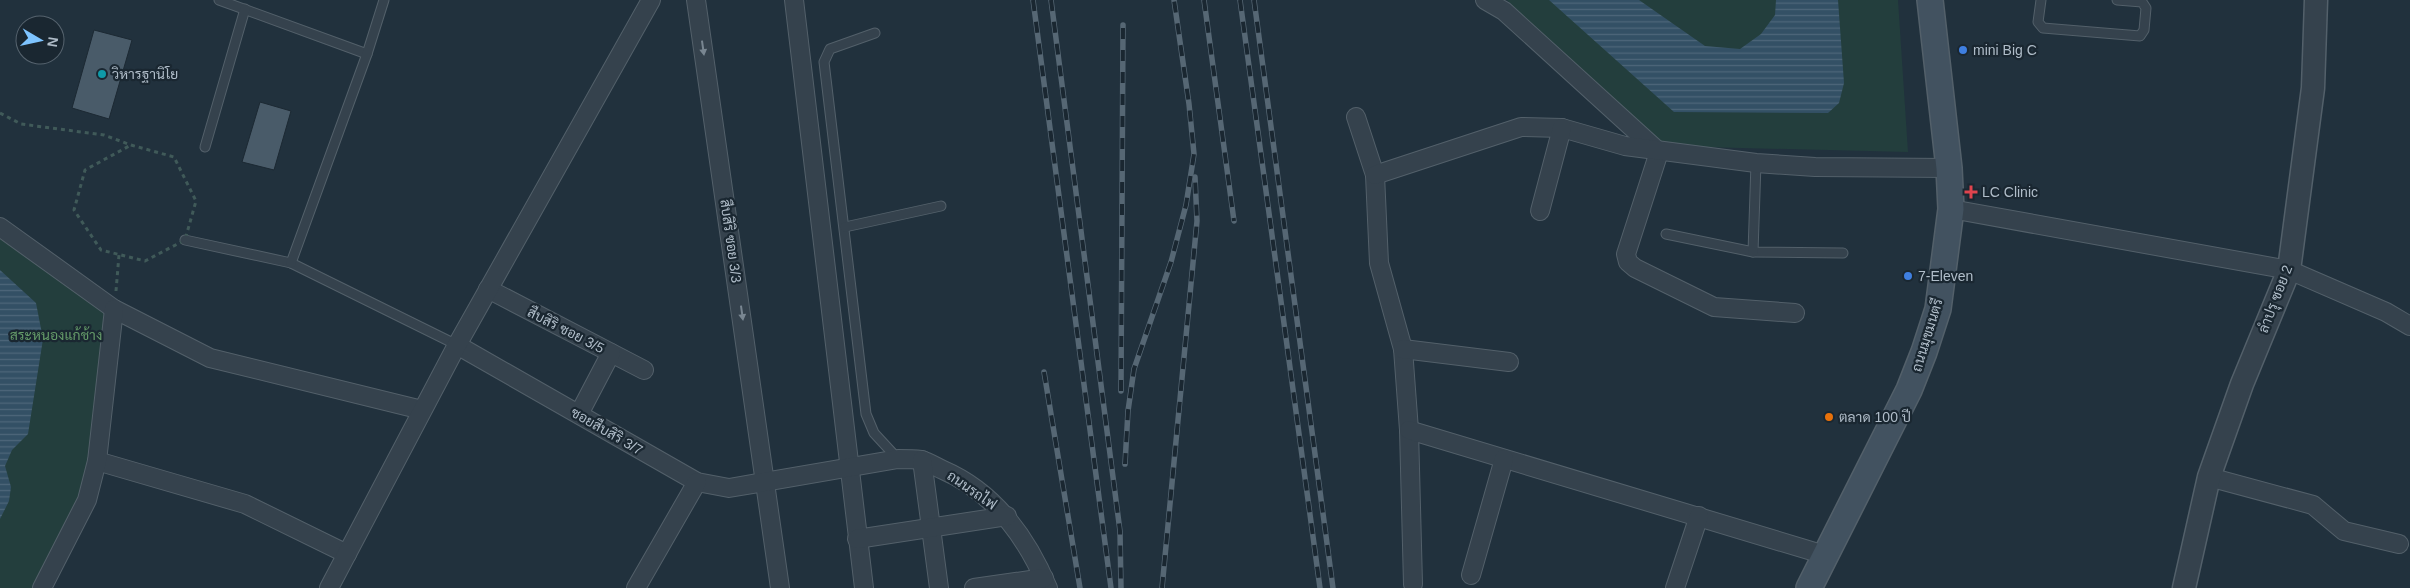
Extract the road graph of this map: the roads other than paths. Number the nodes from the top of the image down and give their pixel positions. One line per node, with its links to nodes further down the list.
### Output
1 (219, 0): 11 (lane)
2 (384, 0): 13 (lane)
3 (651, 0): 32 (street)
4 (696, 0): 51 (street, สืบสิริ ซอย 3/3, one-way to 51)
5 (794, 0): 48 (street)
6 (1485, 0): 17 (street)
7 (1930, 0): 19 (main road, ถนนมุขมนตรี)
8 (2041, 0): 9 (lane)
9 (2116, 0)
10 (2316, 0): 31 (street, ลำปรุ ซอย 2)
11 (245, 9): 13 (lane); 16 (lane)
12 (875, 34): 25 (lane)
13 (367, 54): 30 (lane)
14 (1356, 117): 20 (street)
15 (1562, 128): 17 (street); 20 (street); 23 (street)
16 (206, 147)
17 (1658, 152): 18 (street); 34 (street)
18 (1756, 163): 19 (street); 28 (lane)
19 (1949, 168): 22 (main road, ถนนมุขมนตรี)
20 (1375, 174): 37 (street)
21 (941, 206): 25 (lane)
22 (1951, 209): 31 (street); 58 (main road, ถนนมุขมนตรี)
23 (1540, 211)
24 (0, 227): 33 (street)
25 (845, 227): 44 (lane)
26 (1666, 234): 28 (lane)
27 (185, 240): 30 (lane)
28 (1753, 252): 29 (lane)
29 (1844, 252)
30 (291, 263): 36 (lane)
31 (2289, 270): 35 (street); 49 (street, ลำปรุ ซอย 2)
32 (488, 289): 36 (street); 38 (street, สืบสิริ ซอย 3/5)
33 (114, 309): 41 (street); 47 (street)
34 (1795, 313)
35 (2410, 326)
36 (457, 345): 41 (street); 42 (street, ซอยสืบสิริ 3/7)
37 (1403, 349): 39 (street); 43 (street)
38 (611, 354): 40 (street, สืบสิริ ซอย 3/5); 42 (street)
39 (1509, 362)
40 (644, 370)
41 (422, 410): 57 (street)
42 (579, 414): 50 (street, ซอยสืบสิริ 3/7)
43 (1409, 430): 45 (street); 61 (street)
44 (898, 459): 46 (street, ถนนรถไฟ); 48 (street, ถนนรถไฟ)
45 (1504, 459): 53 (street); 59 (street)
46 (922, 460): 52 (street, ถนนรถไฟ); 54 (street)
47 (97, 461): 57 (street); 62 (street)
48 (850, 466): 51 (street, ถนนรถไฟ); 55 (street)
49 (2209, 477): 56 (street); 71 (street, ลำปรุ ซอย 2)
50 (698, 482): 51 (street, ซอยสืบสิริ 3/7); 64 (street)
51 (766, 482): 65 (street, สืบสิริ ซอย 3/3)
52 (1007, 516): 54 (street); 60 (street, ถนนรถไฟ)
53 (1699, 516): 58 (street); 69 (street)
54 (930, 527): 55 (street); 67 (street)
55 (857, 538): 66 (street)
56 (2399, 544)
57 (347, 554): 63 (street)
58 (1825, 555): 70 (main road, ถนนมุขมนตรี)
59 (1471, 575)
60 (1046, 583): 68 (street)
61 (1413, 584)
62 (42, 588)
63 (329, 588)
64 (636, 588)
65 (780, 588)
66 (864, 588)
67 (939, 588)
68 (974, 588)
69 (1675, 588)
70 (1809, 588)
71 (2184, 588)

